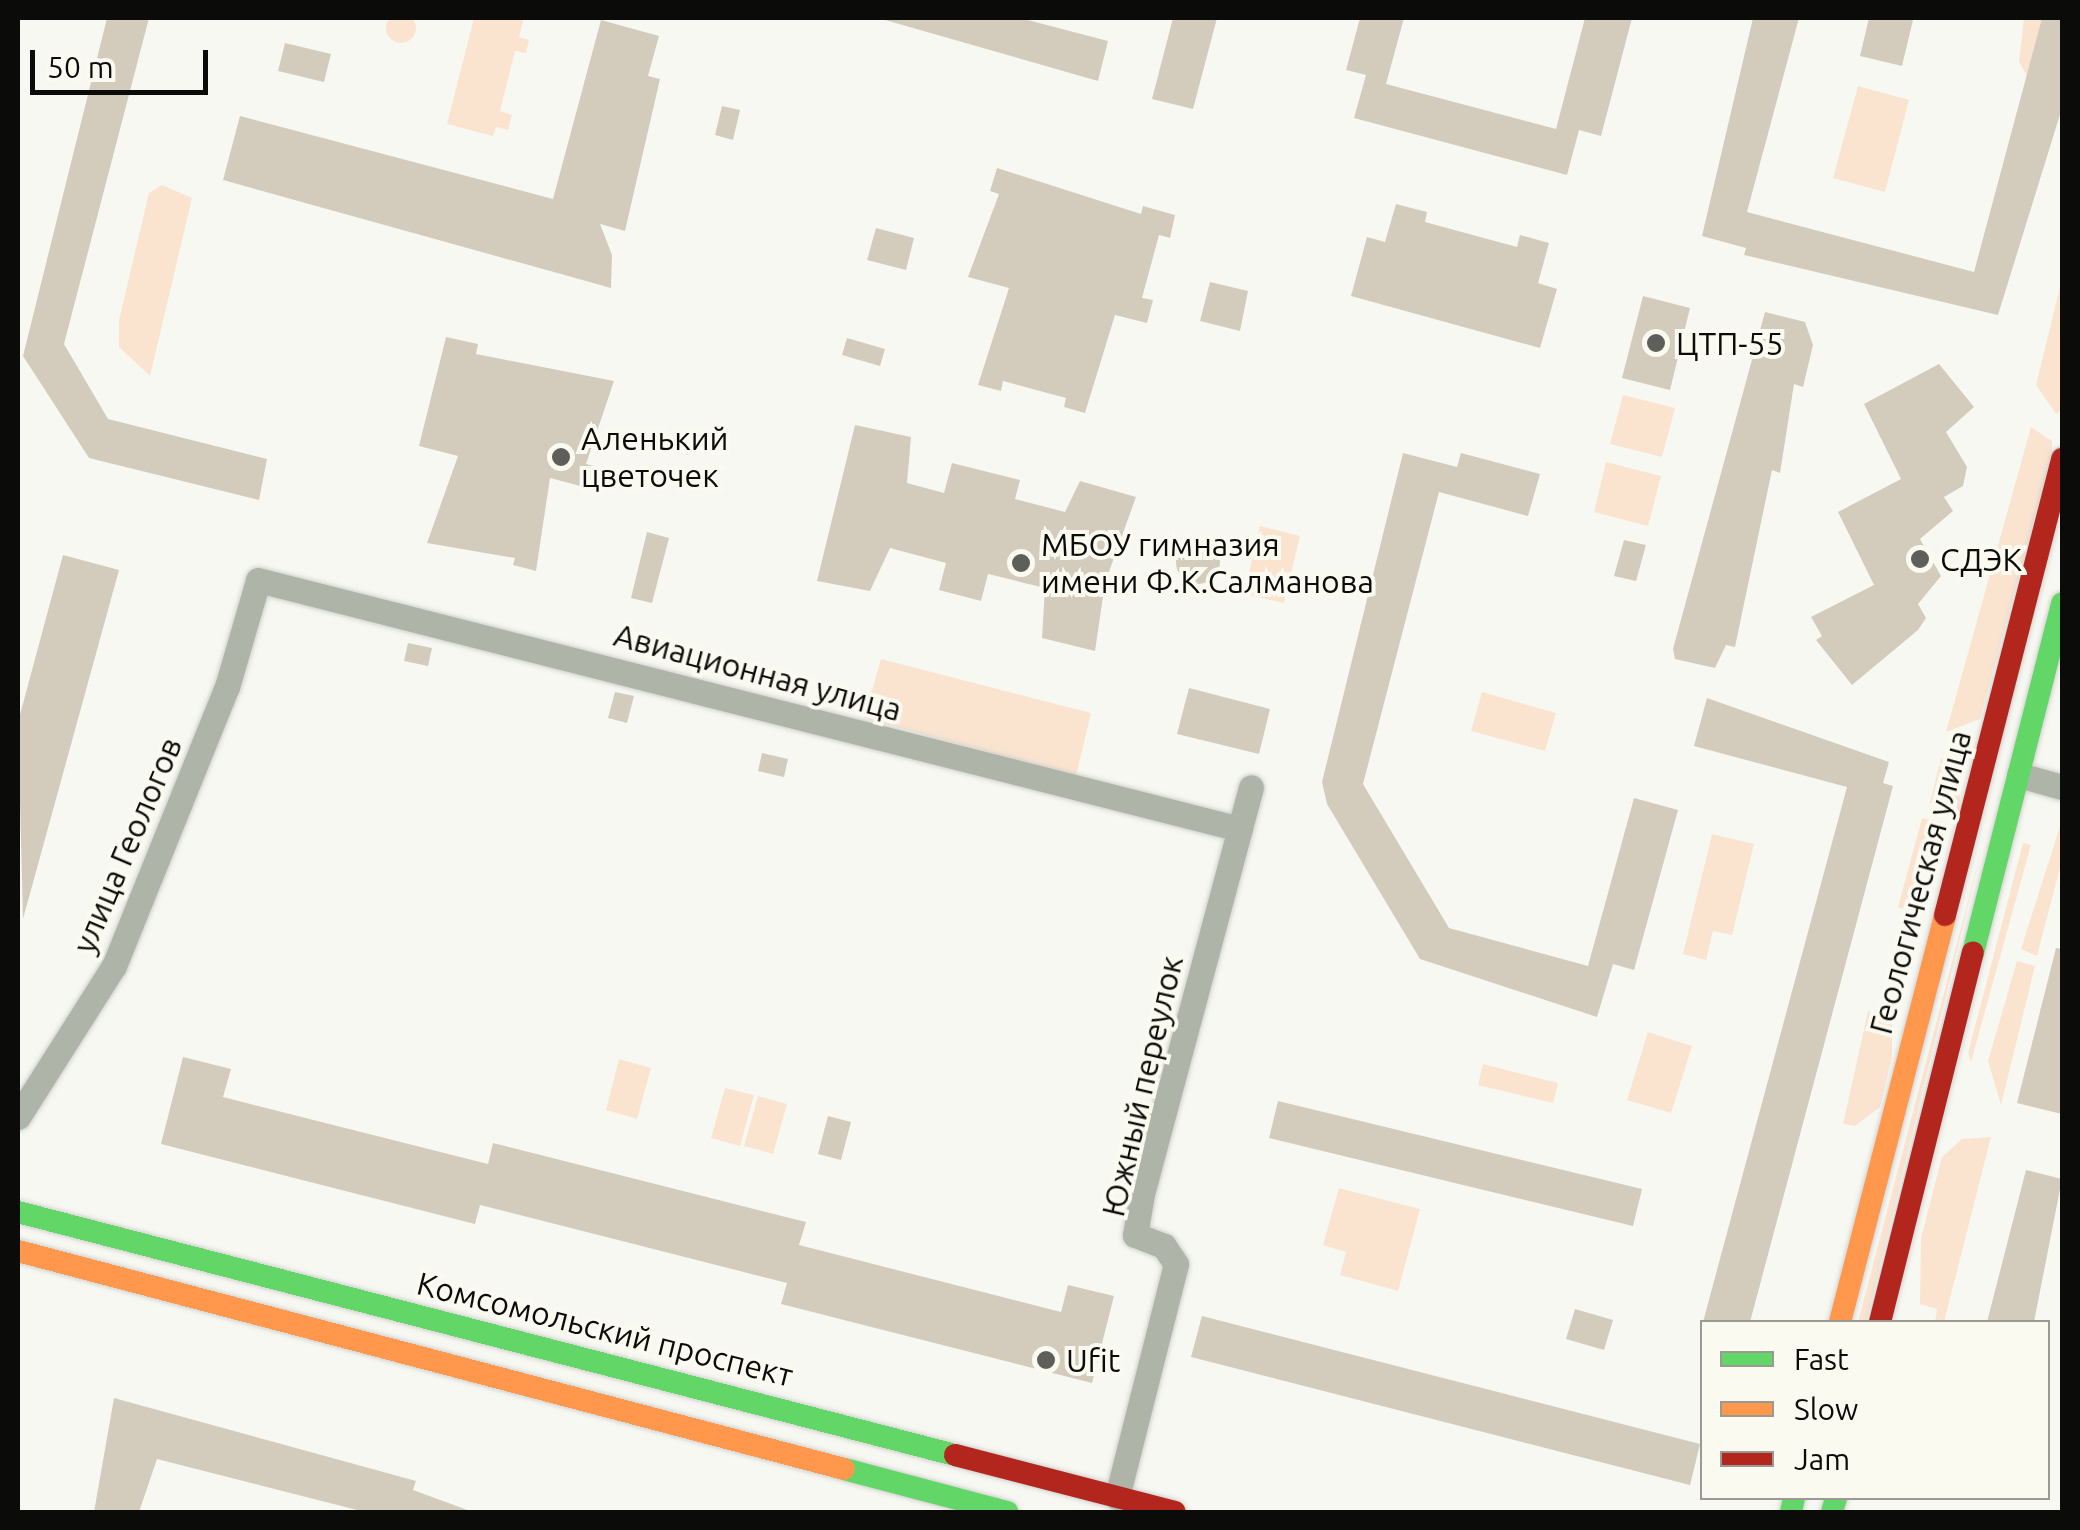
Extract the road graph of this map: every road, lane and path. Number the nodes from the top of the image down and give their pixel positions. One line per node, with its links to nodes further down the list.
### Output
1 (2062, 458): 13 (main road, Геологическая улица)
2 (258, 580): 7 (street, Авиационная улица); 8 (street, улица Геологов)
3 (2062, 602): 4 (main road, Геологическая улица)
4 (2019, 775): 5 (street); 14 (main road, Геологическая улица)
5 (2062, 786)
6 (1251, 787): 7 (street, Южный переулок)
7 (1240, 830): 17 (street, Южный переулок)
8 (18, 1117)
9 (18, 1212): 11 (main road, Комсомольский проспект)
10 (18, 1251): 12 (main road)
11 (282, 1280): 12 (main road); 15 (main road, Комсомольский проспект)
12 (272, 1318): 16 (main road)
13 (1841, 1320)
14 (1881, 1320)
15 (950, 1452): 16 (main road); 17 (main road, Комсомольский проспект)
16 (937, 1494): 18 (main road)
17 (1117, 1497): 19 (main road, Комсомольский проспект)
18 (1007, 1512)
19 (1175, 1512)

